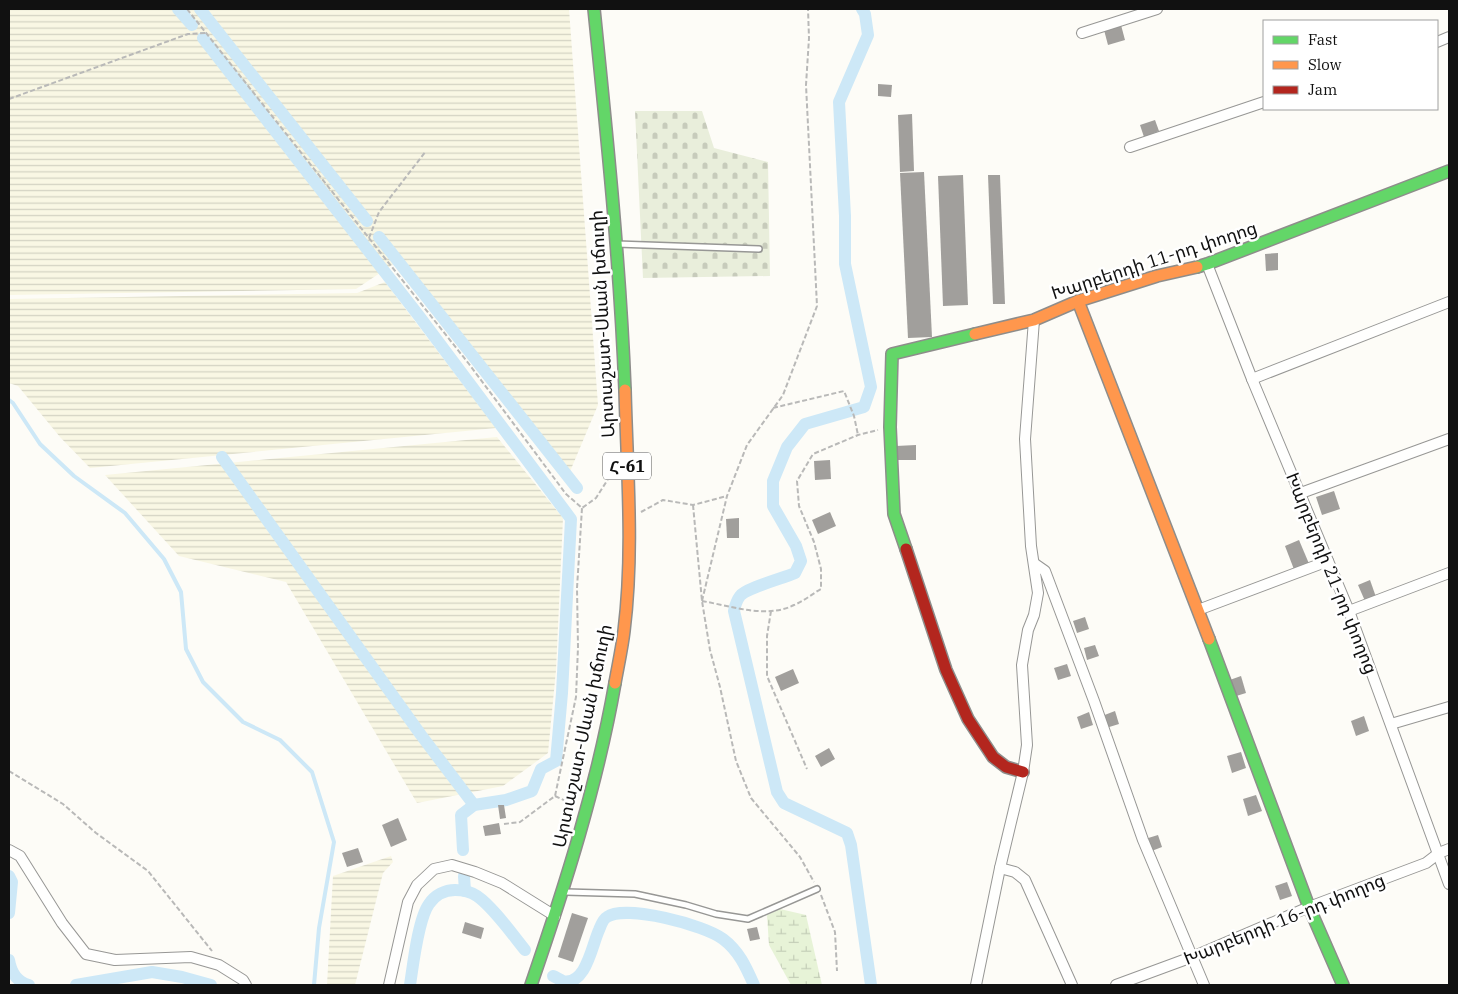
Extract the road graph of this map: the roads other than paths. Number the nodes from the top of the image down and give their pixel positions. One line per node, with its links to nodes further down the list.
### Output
1 (594, 9): 7 (street, Արտաշատ-Սևան խճուղի / Հ-61)
2 (1157, 9): 3 (street)
3 (1082, 33)
4 (1263, 102): 5 (street)
5 (1130, 147)
6 (1449, 171): 9 (street, Խարբերդի 11-րդ փողոց)
7 (616, 244): 8 (lane); 30 (street, Արտաշատ-Սևան խճուղի / Հ-61)
8 (759, 250)
9 (1207, 264): 10 (street, Խարբերդի 11-րդ փողոց); 13 (street, Խարբերդի 21-րդ փողոց)
10 (1078, 301): 12 (street, Խարբերդի 11-րդ փողոց); 19 (street)
11 (1449, 302): 13 (street)
12 (1034, 320): 17 (street); 23 (street, Խարբերդի 11-րդ փողոց)
13 (1252, 379): 15 (street, Խարբերդի 21-րդ փողոց)
14 (1449, 439): 15 (street)
15 (1300, 493): 16 (street, Խարբերդի 21-րդ փողոց)
16 (1328, 561): 19 (street); 20 (street, Խարբերդի 21-րդ փողոց)
17 (1035, 564): 23 (street); 33 (street)
18 (1449, 573): 20 (street)
19 (1198, 610): 31 (street)
20 (1349, 611): 22 (street, Խարբերդի 21-րդ փողոց)
21 (1449, 707): 22 (street)
22 (1391, 724): 26 (street, Խարբերդի 21-րդ փողոց)
23 (1023, 772): 27 (street)
24 (1449, 849): 26 (street, Խարբերդի 16-րդ փողոց)
25 (9, 850): 34 (street)
26 (1439, 853): 28 (street, Խարբերդի 21-րդ փողոց); 31 (street, Խարբերդի 16-րդ փողոց)
27 (1000, 868): 37 (street); 38 (street)
28 (1449, 884)
29 (818, 889): 30 (lane)
30 (563, 892): 32 (street, Արտաշատ-Սևան խճուղի / Հ-61)
31 (1309, 907): 33 (street, Խարբերդի 16-րդ փողոց); 41 (street)
32 (555, 916): 35 (street); 36 (street, Արտաշատ-Սևան խճուղի / Հ-61)
33 (1192, 956): 39 (street, Խարբերդի 16-րդ փողոց); 40 (street)
34 (246, 985)
35 (389, 985)
36 (531, 985)
37 (976, 985)
38 (1072, 985)
39 (1116, 985)
40 (1204, 985)
41 (1343, 985)

